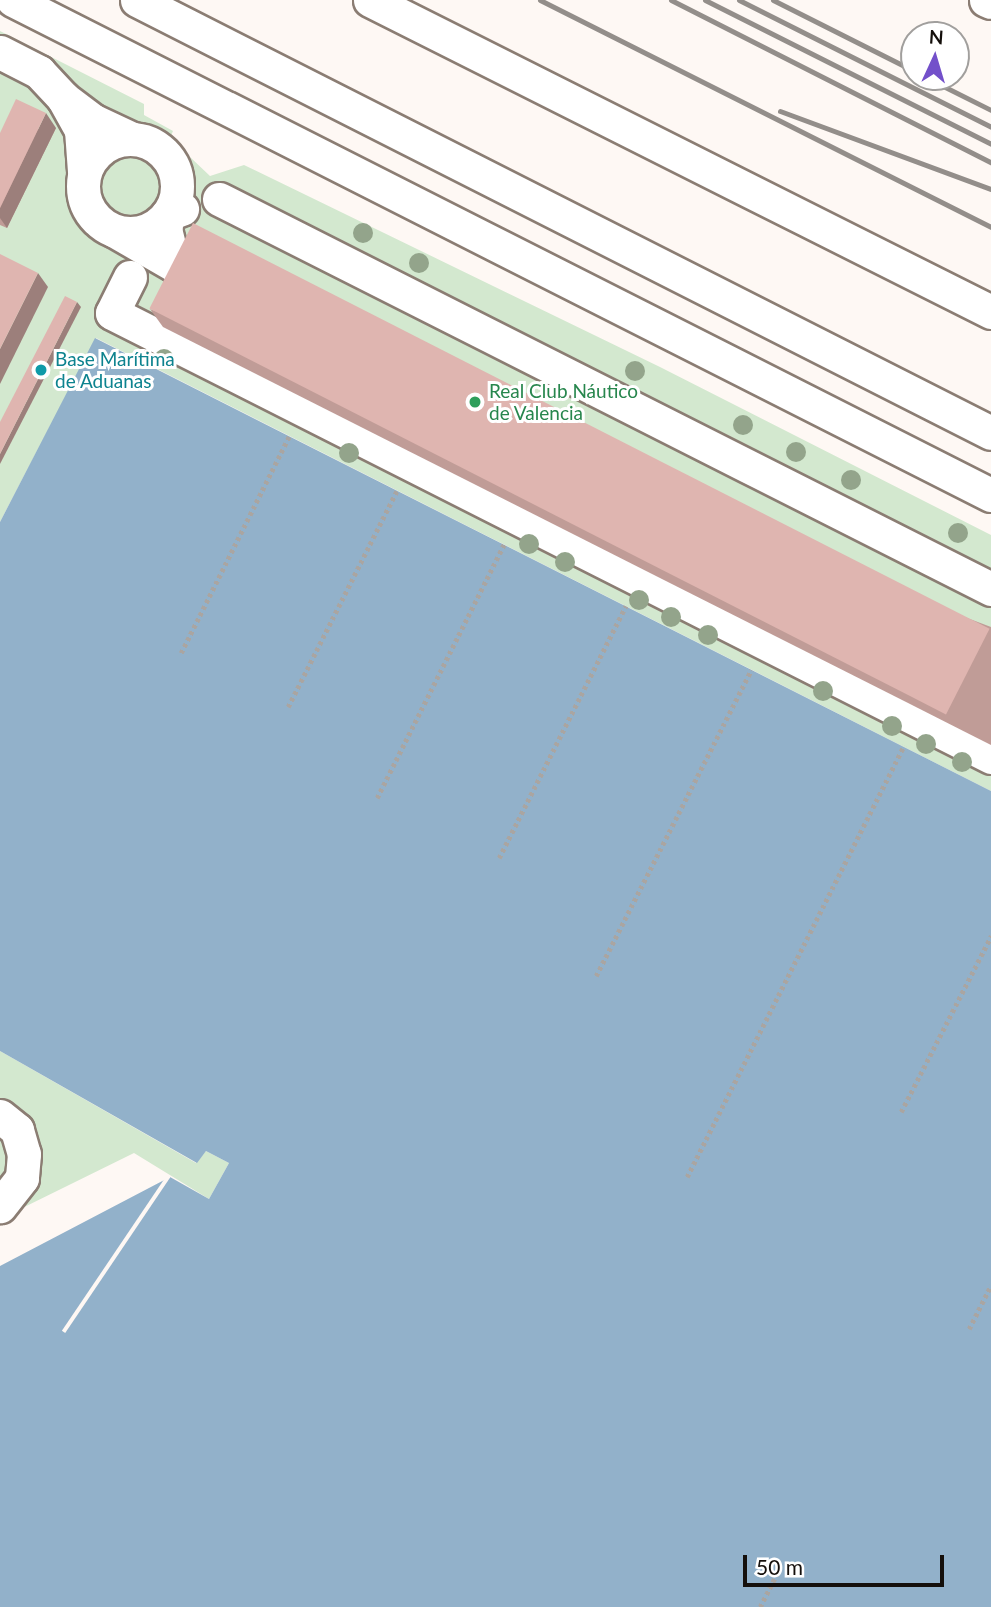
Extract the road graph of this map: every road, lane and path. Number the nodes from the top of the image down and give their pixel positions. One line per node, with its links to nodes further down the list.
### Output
1 (13, 0): 19 (street)
2 (137, 0): 16 (street)
3 (370, 0): 15 (street)
4 (986, 0): 5 (street)
5 (991, 2)
6 (0, 52): 7 (street)
7 (63, 98): 8 (street); 10 (street)
8 (130, 138): 9 (street); 10 (street)
9 (171, 161): 11 (street); 12 (street)
10 (77, 196): 13 (street)
11 (219, 200): 12 (street); 21 (street)
12 (168, 214): 13 (street); 13 (street)
13 (112, 230)
14 (130, 277): 27 (street)
15 (991, 312)
16 (991, 433)
17 (289, 436): 23 (path)
18 (397, 490): 25 (path)
19 (991, 495)
20 (504, 544): 28 (path)
21 (991, 589)
22 (626, 606): 29 (path)
23 (181, 653)
24 (751, 670): 31 (path)
25 (288, 707)
26 (904, 746): 34 (path)
27 (991, 757)
28 (377, 798)
29 (499, 858)
30 (991, 936): 32 (path)
31 (596, 976)
32 (901, 1112)
33 (0, 1116): 35 (street)
34 (687, 1177)
35 (0, 1206)
36 (991, 1285): 37 (path)
37 (969, 1329)
38 (778, 1572): 39 (path)
39 (760, 1607)

